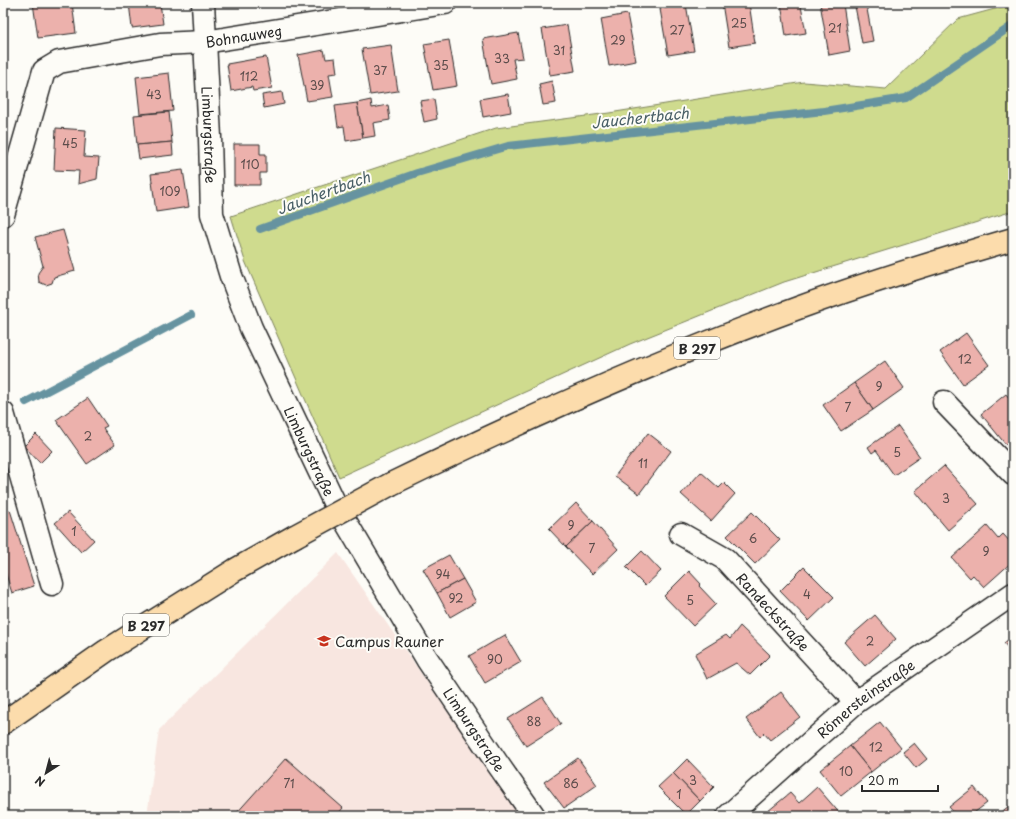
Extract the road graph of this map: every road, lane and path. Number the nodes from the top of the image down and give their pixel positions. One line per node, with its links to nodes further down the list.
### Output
1 (203, 3): 3 (street, Limburgstraße)
2 (445, 3): 3 (street, Bohnauweg)
3 (205, 42): 4 (street, Bohnauweg); 14 (street, Limburgstraße)
4 (3, 215)
5 (1013, 239): 13 (main road, B 297, bridge)
6 (944, 402): 8 (street)
7 (3, 413): 10 (street)
8 (1013, 474)
9 (681, 534): 12 (street, Randeckstraße)
10 (52, 584)
11 (1013, 594): 12 (street, Römersteinstraße)
12 (856, 702): 15 (street, Römersteinstraße)
13 (3, 723)
14 (534, 816)
15 (728, 816)

